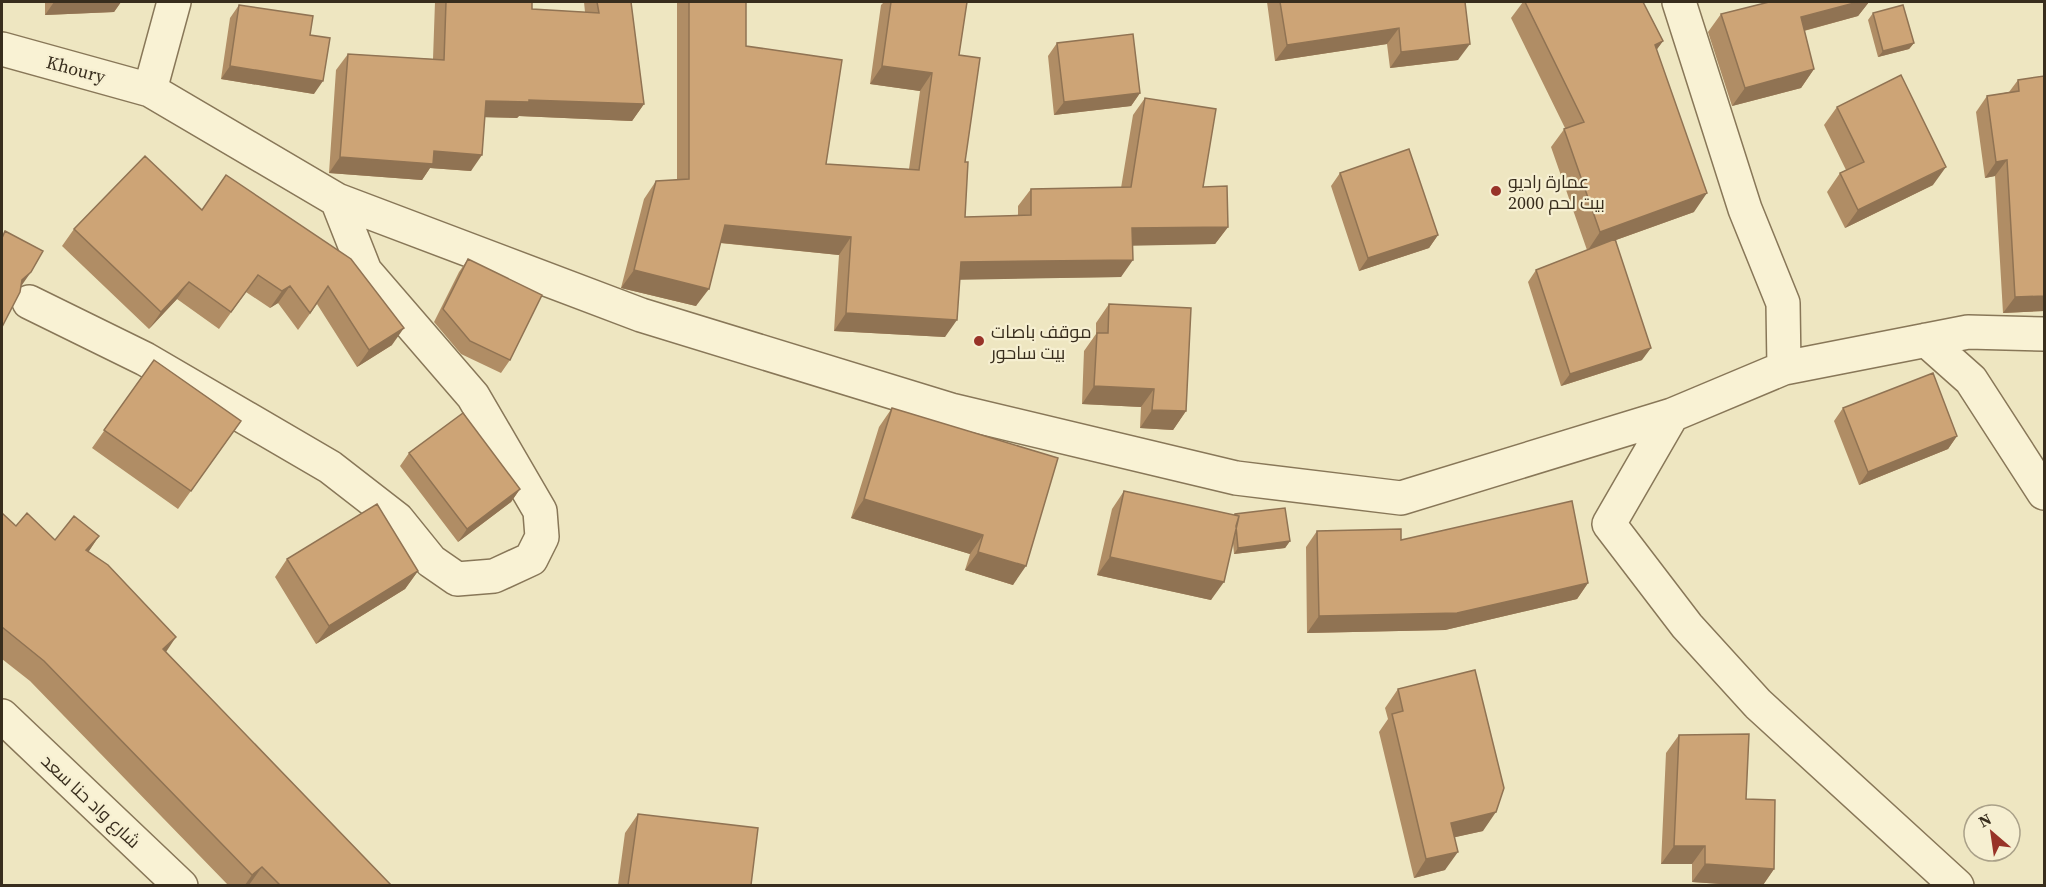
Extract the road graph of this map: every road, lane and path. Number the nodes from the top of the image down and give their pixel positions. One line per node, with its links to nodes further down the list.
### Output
1 (174, 2): 4 (street)
2 (1679, 2): 9 (street)
3 (2, 49): 4 (street, Khoury)
4 (150, 90): 5 (street, Khoury)
5 (337, 200): 6 (street); 10 (street, Khoury)
6 (29, 302)
7 (2044, 334): 8 (street, Khoury)
8 (1926, 340): 9 (street, Khoury); 11 (street)
9 (1784, 368): 10 (street, Khoury)
10 (1672, 415): 14 (street)
11 (2044, 493)
12 (2, 716): 13 (street, شارع واد حنا سعد)
13 (181, 885)
14 (1957, 885)

